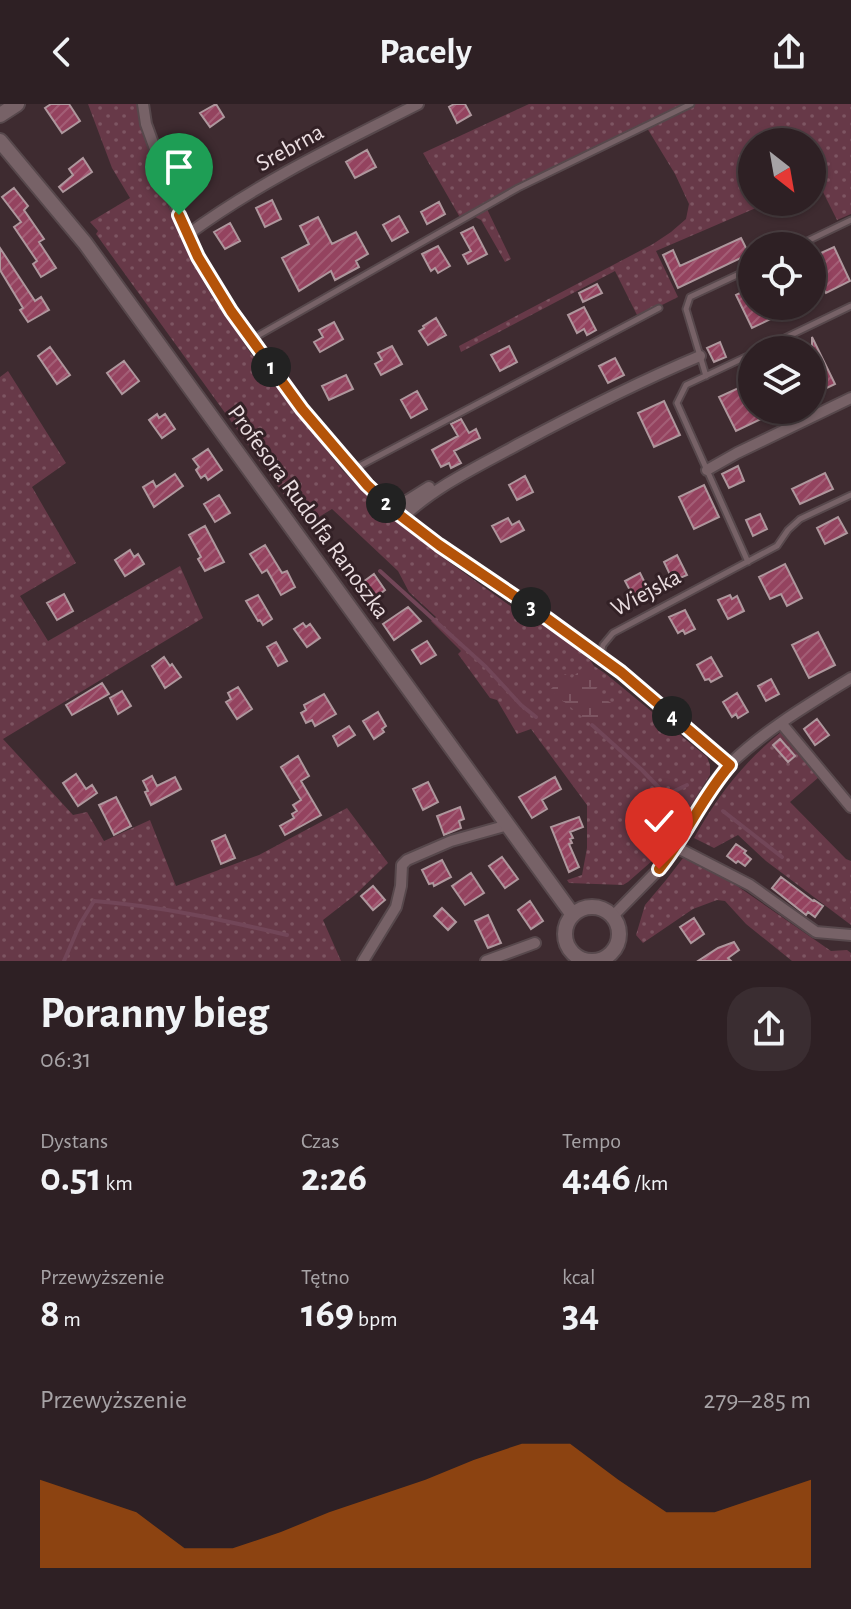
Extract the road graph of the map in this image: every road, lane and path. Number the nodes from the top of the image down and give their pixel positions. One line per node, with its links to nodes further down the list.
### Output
1 (17, 104): 5 (street)
2 (143, 104): 9 (street)
3 (418, 104): 9 (street, Srebrna)
4 (691, 104): 14 (lane)
5 (0, 115)
6 (0, 141): 31 (street, Profesora Rudolfa Ranoszka)
7 (851, 220): 8 (lane)
8 (826, 232)
9 (187, 235): 14 (street)
10 (738, 275): 15 (lane)
11 (851, 306): 13 (lane)
12 (659, 308): 20 (lane)
13 (789, 336)
14 (251, 339): 20 (street)
15 (700, 356): 17 (lane); 19 (street)
16 (738, 361): 17 (lane)
17 (706, 376): 21 (lane)
18 (851, 398): 21 (street)
19 (477, 467): 23 (street); 24 (street)
20 (352, 470): 23 (street)
21 (707, 470): 25 (lane)
22 (851, 495): 25 (lane, Wiejska)
23 (394, 509): 24 (street)
24 (403, 517): 26 (street)
25 (748, 562): 26 (lane, Wiejska)
26 (600, 658): 29 (street)
27 (851, 678): 28 (street)
28 (781, 723): 29 (street); 30 (street)
29 (730, 765): 32 (street)
30 (851, 807)
31 (508, 825): 33 (street, Profesora Rudolfa Ranoszka); 39 (street)
32 (676, 847): 34 (street); 35 (street)
33 (573, 915): 34 (street); 38 (street)
34 (613, 916): 37 (street)
35 (851, 935)
36 (535, 943): 40 (street)
37 (617, 957): 38 (street)
38 (571, 958)
39 (363, 961)
40 (486, 961)

